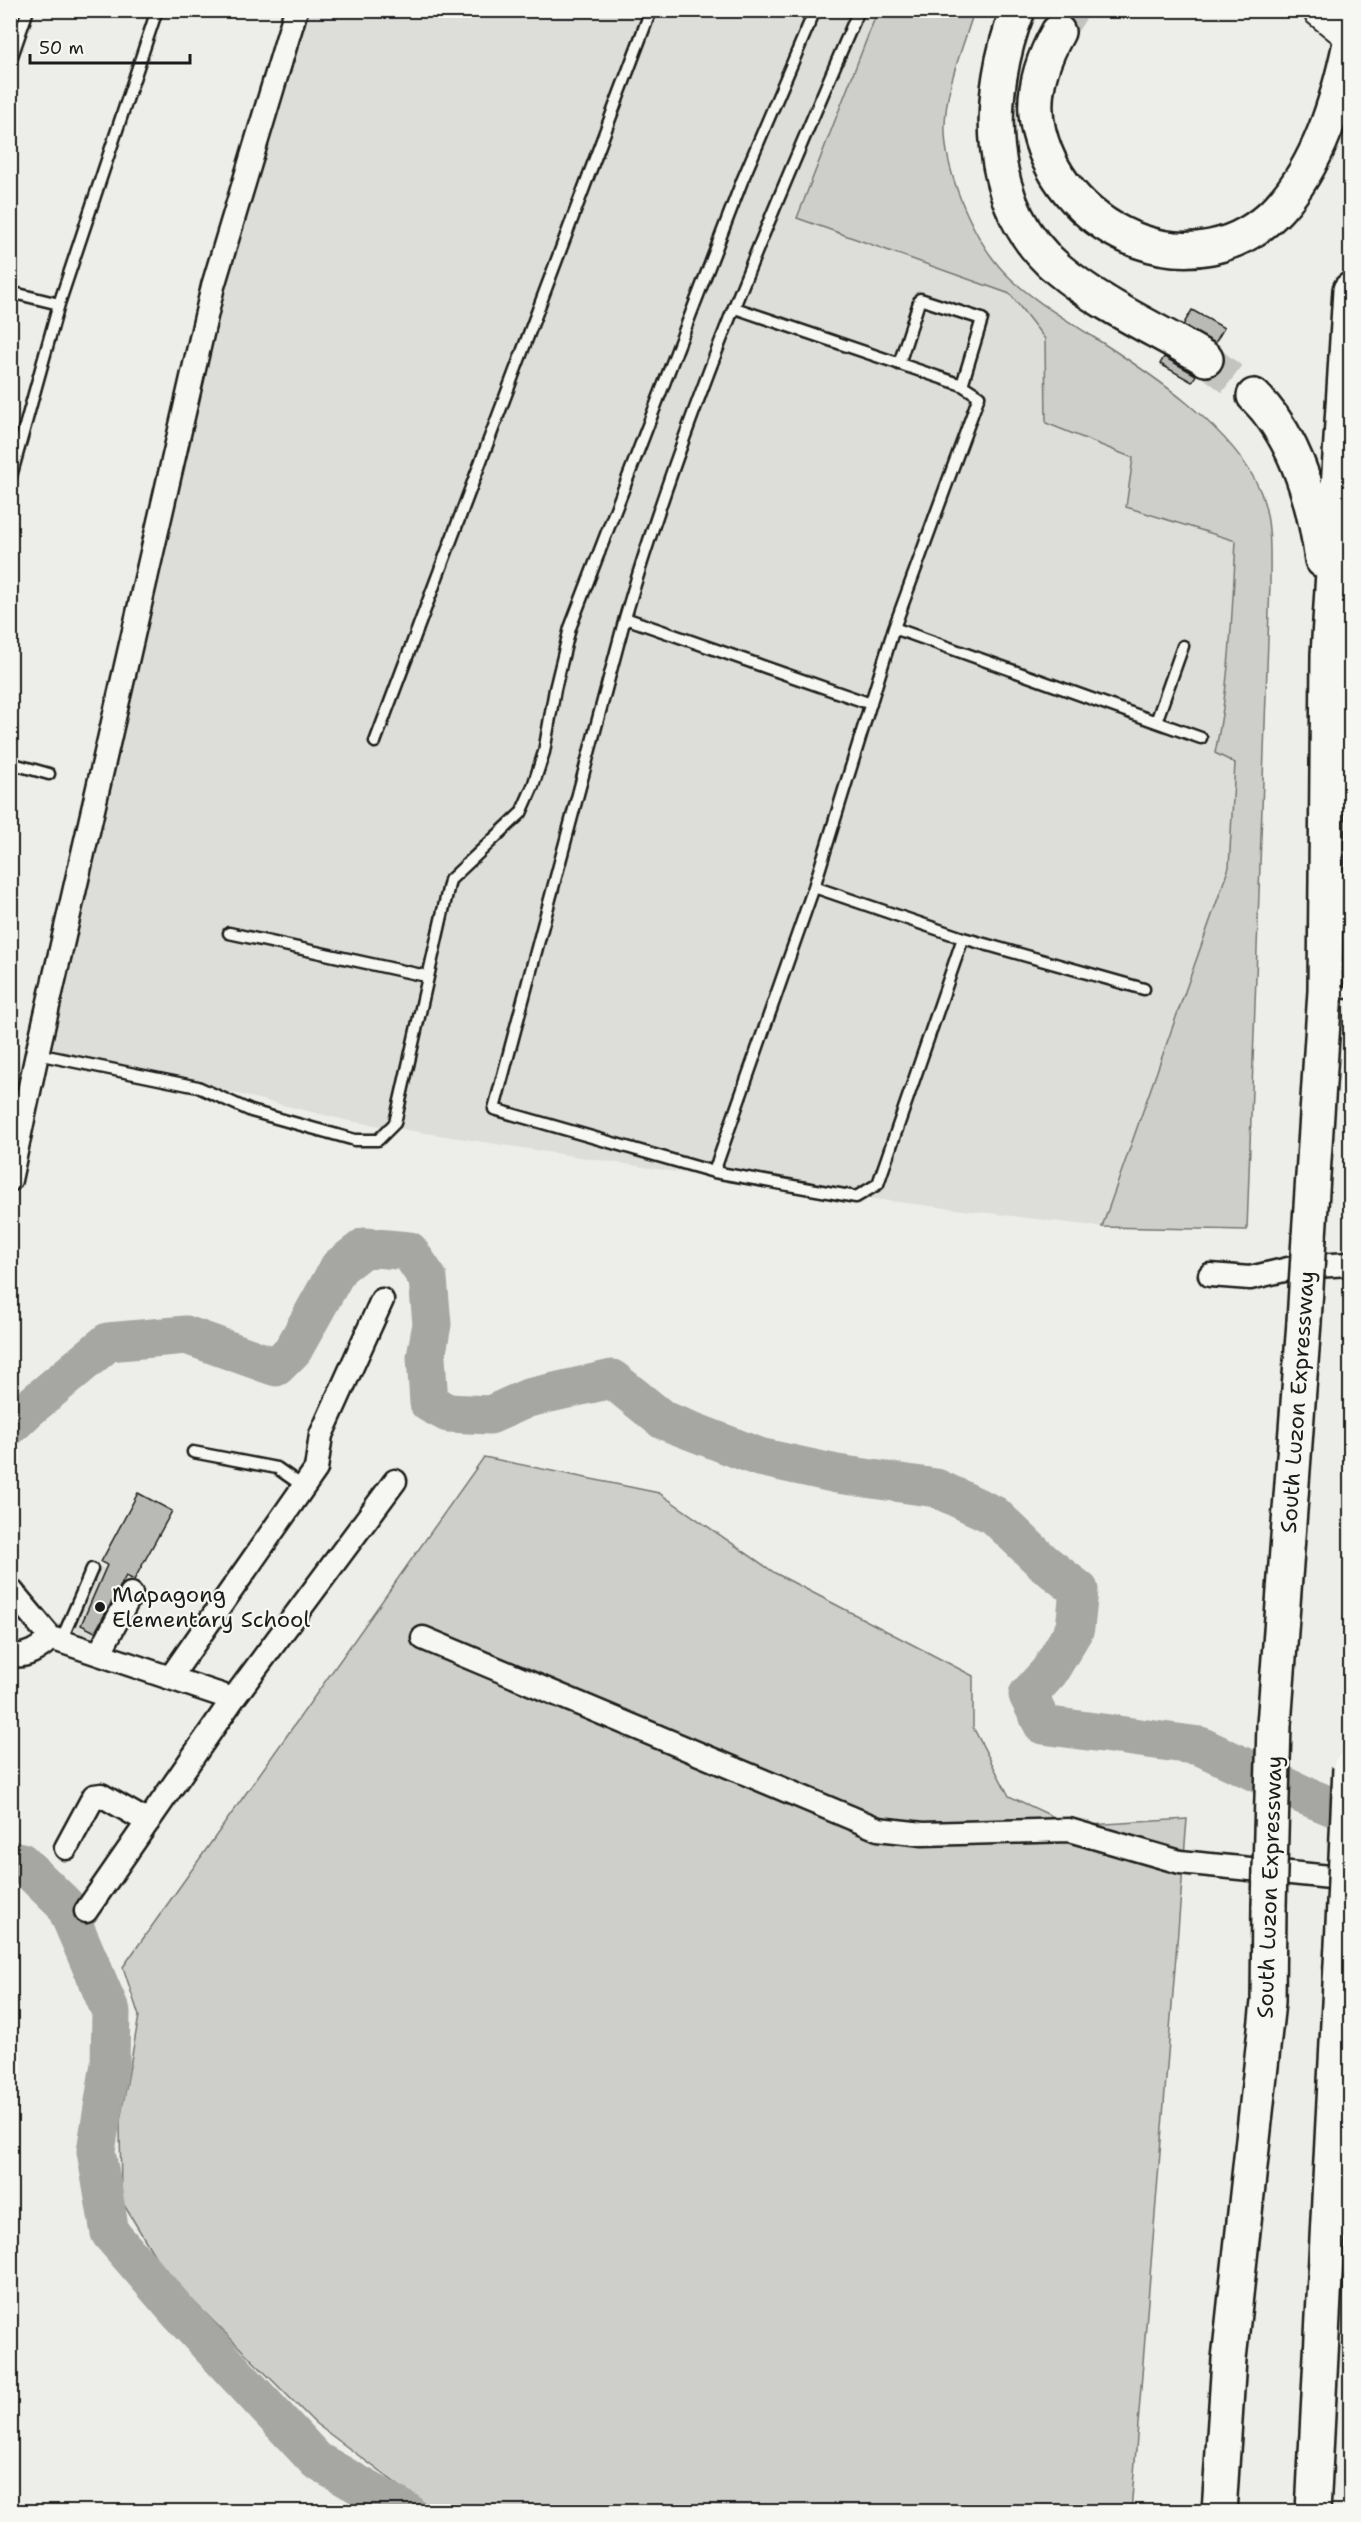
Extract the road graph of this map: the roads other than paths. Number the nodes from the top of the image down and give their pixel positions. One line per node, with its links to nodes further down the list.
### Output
1 (28, 10): 12 (lane)
2 (157, 10): 15 (lane)
3 (296, 10): 38 (street)
4 (651, 10): 29 (lane)
5 (815, 10): 35 (lane)
6 (859, 10): 16 (lane)
7 (1018, 10): 17 (highway)
8 (1319, 10): 10 (main road)
9 (1058, 32): 11 (highway)
10 (1350, 35)
11 (1350, 43)
12 (10, 62)
13 (1350, 290): 25 (highway, South Luzon Expressway)
14 (10, 292): 15 (lane)
15 (59, 304): 21 (lane)
16 (735, 308): 18 (lane); 22 (lane)
17 (1206, 359)
18 (899, 364): 19 (lane); 19 (lane)
19 (962, 385): 23 (lane)
20 (1254, 396): 25 (highway)
21 (10, 480)
22 (625, 618): 26 (lane); 39 (lane)
23 (894, 628): 26 (lane); 27 (lane)
24 (1183, 646): 27 (lane)
25 (1328, 655): 37 (highway, South Luzon Expressway)
26 (871, 704): 32 (lane)
27 (1156, 722): 28 (lane)
28 (1201, 738)
29 (375, 742)
30 (10, 763): 31 (lane)
31 (49, 774)
32 (814, 886): 34 (lane); 39 (lane)
33 (229, 933): 35 (lane)
34 (963, 938): 36 (lane); 39 (lane)
35 (426, 976): 38 (lane)
36 (1144, 989)
37 (1338, 992): 61 (highway, South Luzon Expressway, bridge)
38 (37, 1054): 40 (street)
39 (714, 1172)
40 (10, 1180)
41 (1350, 1264): 42 (street)
42 (1210, 1275)
43 (382, 1300): 46 (street)
44 (193, 1452): 46 (lane)
45 (395, 1481): 55 (street)
46 (304, 1487): 54 (street)
47 (92, 1569): 51 (lane)
48 (10, 1589): 51 (street)
49 (131, 1593): 53 (street)
50 (423, 1638): 59 (street)
51 (56, 1639): 52 (street); 53 (street)
52 (10, 1654)
53 (99, 1654): 54 (street)
54 (170, 1678): 55 (street)
55 (232, 1700): 57 (street)
56 (1350, 1768): 62 (highway, bridge)
57 (148, 1822): 58 (street); 60 (street)
58 (66, 1848)
59 (1350, 1879)
60 (86, 1911)
61 (1219, 2511)
62 (1313, 2511)

